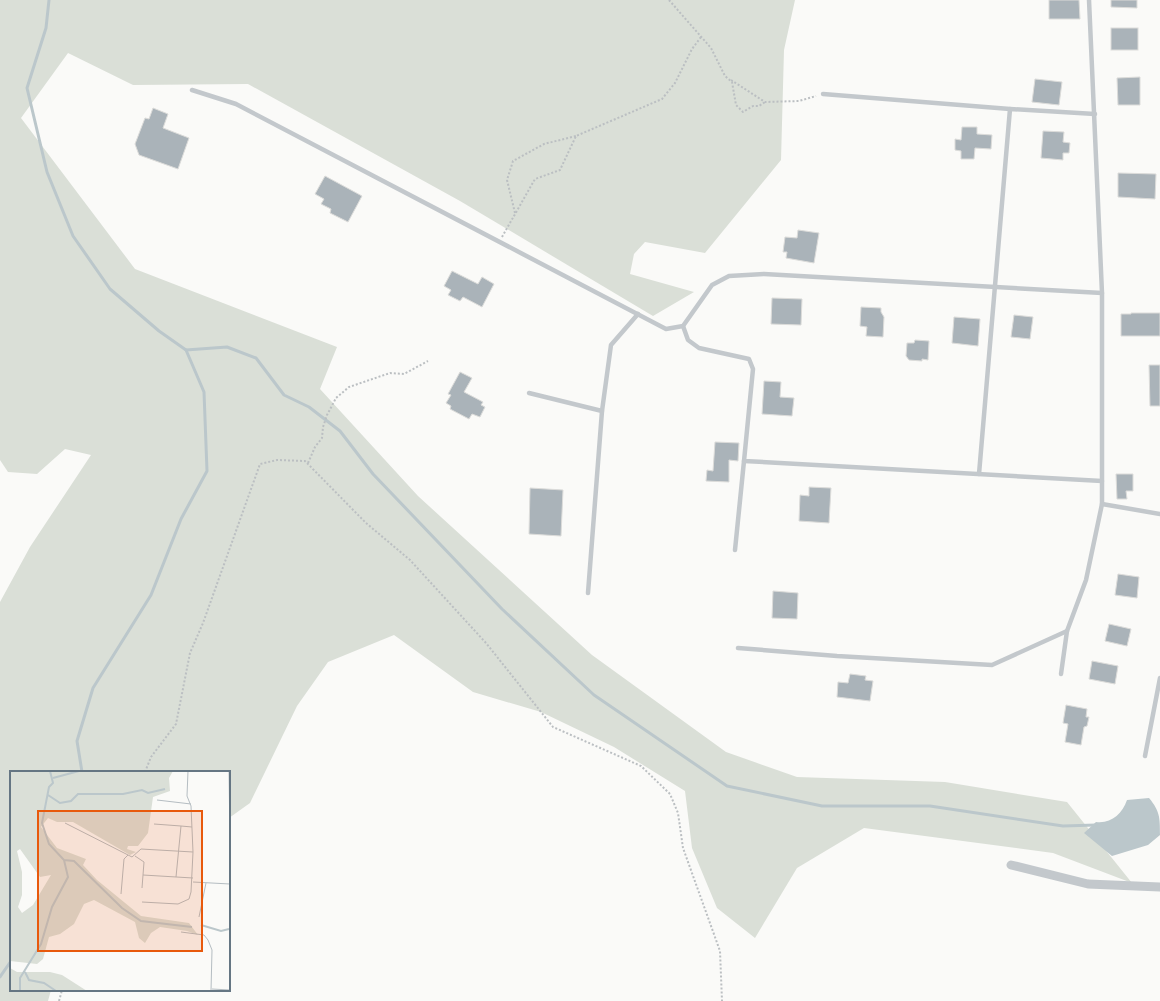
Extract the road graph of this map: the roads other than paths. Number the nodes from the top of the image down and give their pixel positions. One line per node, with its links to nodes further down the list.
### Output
1 (1089, 0): 5 (lane)
2 (192, 90): 8 (lane)
3 (823, 94): 4 (lane)
4 (1010, 109): 5 (lane); 6 (lane)
5 (1095, 114): 7 (lane)
6 (995, 287): 7 (lane); 9 (lane); 13 (lane)
7 (1102, 293): 14 (lane)
8 (638, 314): 9 (lane); 11 (lane)
9 (683, 326): 12 (lane)
10 (529, 393): 11 (lane)
11 (602, 411): 18 (lane)
12 (744, 461): 13 (lane); 17 (lane)
13 (979, 474): 14 (lane)
14 (1102, 481): 15 (lane)
15 (1102, 504): 16 (lane); 19 (lane)
16 (1160, 514)
17 (735, 550)
18 (588, 593)
19 (1067, 631): 20 (lane); 21 (lane)
20 (738, 648)
21 (1061, 674)
22 (1160, 678): 23 (lane)
23 (1145, 756)
24 (1011, 865): 25 (street)
25 (1160, 887)

